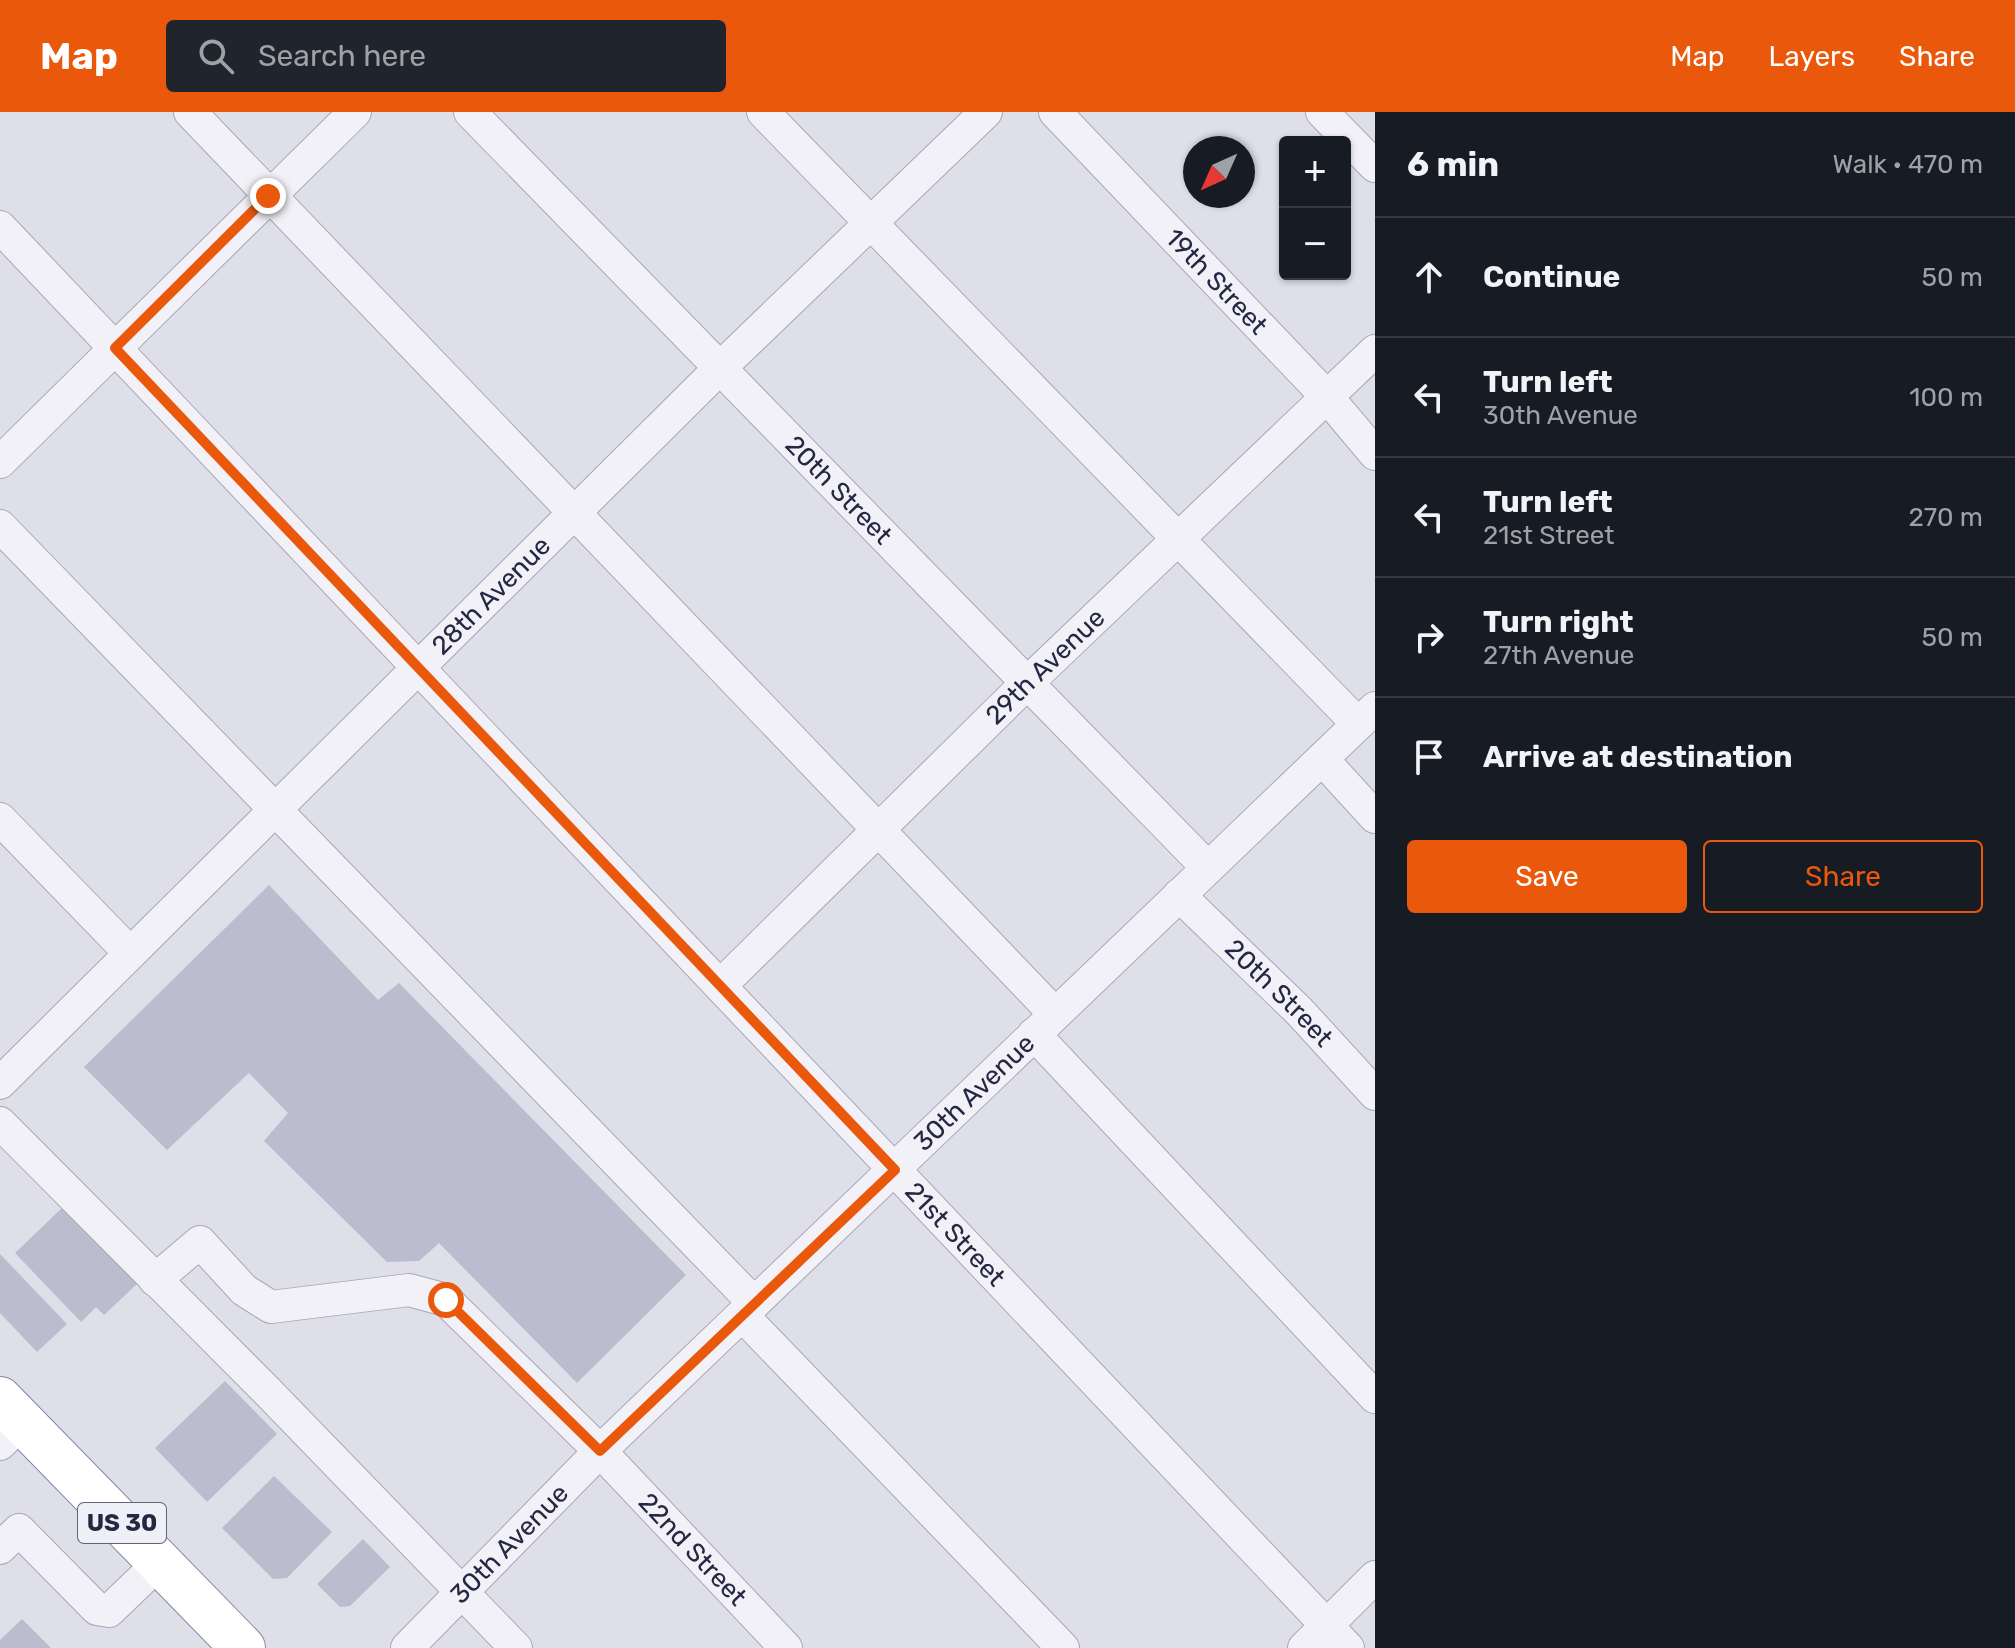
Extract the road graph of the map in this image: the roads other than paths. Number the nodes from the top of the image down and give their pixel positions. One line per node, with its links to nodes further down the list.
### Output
1 (190, 112): 9 (street)
2 (355, 112): 9 (street)
3 (470, 112): 14 (street, 20th Street)
4 (763, 112): 10 (street)
5 (986, 112): 10 (street, 28th Avenue)
6 (1055, 112): 15 (street, 19th Street)
7 (1322, 112): 8 (street)
8 (1375, 166)
9 (268, 196): 12 (street); 18 (street)
10 (870, 223): 14 (street, 28th Avenue); 20 (street)
11 (0, 227): 12 (street, 21st Street)
12 (115, 348): 17 (street); 21 (street, 21st Street)
13 (1375, 351): 15 (street, 29th Avenue)
14 (721, 367): 18 (street, 28th Avenue); 22 (street, 20th Street)
15 (1328, 398): 16 (street, 19th Street); 20 (street, 29th Avenue)
16 (1375, 454)
17 (0, 462)
18 (575, 515): 21 (street, 28th Avenue); 28 (street)
19 (0, 526): 25 (street)
20 (1178, 538): 22 (street, 29th Avenue); 23 (street)
21 (420, 669): 25 (street, 28th Avenue); 32 (street, 21st Street)
22 (1026, 684): 28 (street, 29th Avenue); 29 (street, 20th Street)
23 (1366, 716): 24 (street, 30th Avenue)
24 (1322, 759): 26 (street); 29 (street, 30th Avenue)
25 (278, 811): 31 (street, 28th Avenue); 39 (street)
26 (1375, 817)
27 (0, 819): 31 (street)
28 (877, 830): 32 (street, 29th Avenue); 33 (street)
29 (1207, 867): 30 (street, 30th Avenue)
30 (1179, 895): 33 (street, 30th Avenue); 35 (street, 20th Street)
31 (130, 953): 34 (street, 28th Avenue)
32 (720, 986): 37 (street, 21st Street)
33 (1044, 1024): 37 (street, 30th Avenue); 40 (street)
34 (0, 1083)
35 (1375, 1094)
36 (0, 1123): 38 (street)
37 (895, 1170): 39 (street, 30th Avenue); 47 (street, 21st Street)
38 (155, 1280): 42 (street, 22nd Street); 46 (street)
39 (748, 1309): 42 (street, 30th Avenue); 52 (street)
40 (1375, 1397)
41 (7, 1422): 44 (highway, US 30)
42 (600, 1451): 46 (street, 30th Avenue); 51 (street, 22nd Street)
43 (6, 1529): 44 (street)
44 (161, 1561): 48 (highway, US 30)
45 (1375, 1577): 47 (street)
46 (461, 1591): 49 (street, 30th Avenue); 50 (street)
47 (1338, 1637): 53 (street)
48 (243, 1648)
49 (407, 1648)
50 (516, 1648)
51 (786, 1648)
52 (1063, 1648)
53 (1304, 1648)

